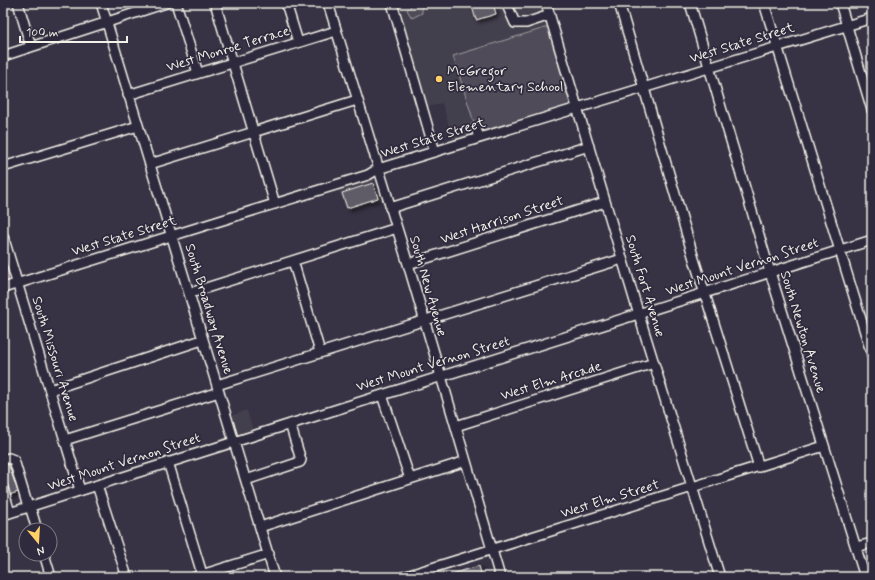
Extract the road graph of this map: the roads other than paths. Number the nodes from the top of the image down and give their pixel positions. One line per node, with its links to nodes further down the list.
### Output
1 (18, 3): 21 (street)
2 (101, 3): 17 (street, South Broadway Avenue)
3 (166, 3): 17 (street)
4 (176, 3): 26 (street)
5 (215, 3): 24 (street)
6 (286, 3): 20 (street)
7 (328, 3): 19 (street, South New Avenue)
8 (392, 3): 37 (street)
9 (506, 3): 15 (street)
10 (546, 3): 15 (street, South Fort Avenue)
11 (619, 3): 27 (street)
12 (690, 3): 25 (street, South Newton Avenue)
13 (764, 3): 22 (street)
14 (840, 3): 18 (street)
15 (550, 15): 30 (street, South Fort Avenue)
16 (872, 18): 18 (street, West State Street)
17 (108, 23): 21 (street); 28 (street, South Broadway Avenue)
18 (847, 25): 22 (street, West State Street); 31 (street)
19 (336, 30): 20 (street, West Monroe Terrace); 29 (street, South New Avenue)
20 (298, 42): 24 (street, West Monroe Terrace)
21 (31, 47): 23 (street)
22 (777, 47): 25 (street, West State Street); 48 (street)
23 (3, 56)
24 (233, 62): 26 (street, West Monroe Terrace); 34 (street)
25 (710, 67): 27 (street, West State Street); 52 (street, South Newton Avenue)
26 (198, 73): 28 (street, West Monroe Terrace)
27 (643, 88): 30 (street, West State Street); 56 (street)
28 (128, 95): 32 (street, South Broadway Avenue)
29 (357, 100): 34 (street); 40 (street, South New Avenue)
30 (578, 109): 35 (street, West State Street); 36 (street, South Fort Avenue)
31 (872, 110)
32 (138, 126): 38 (street, South Broadway Avenue); 39 (street)
33 (476, 128): 35 (street)
34 (254, 131): 38 (street); 42 (street)
35 (479, 138): 37 (street, West State Street)
36 (589, 146): 41 (street, South Fort Avenue); 43 (street)
37 (435, 152): 40 (street, West State Street)
38 (150, 164): 46 (street, South Broadway Avenue)
39 (3, 168)
40 (378, 169): 42 (street, West State Street); 43 (street, South New Avenue)
41 (605, 202): 49 (street, South Fort Avenue); 51 (street, West Harrison Street)
42 (275, 204): 46 (street, West State Street)
43 (390, 208): 44 (street, South New Avenue)
44 (396, 228): 50 (street); 51 (street, South New Avenue)
45 (3, 236): 53 (street, South Missouri Avenue)
46 (172, 236): 53 (street, West State Street); 55 (street, South Broadway Avenue)
47 (872, 240): 48 (street, West Mount Vernon Street)
48 (839, 250): 52 (street, West Mount Vernon Street); 61 (street)
49 (622, 259): 57 (street, South Fort Avenue); 58 (street)
50 (292, 261): 55 (street); 60 (street)
51 (408, 264): 58 (street, South New Avenue)
52 (770, 272): 56 (street, West Mount Vernon Street); 71 (street, South Newton Avenue)
53 (18, 284): 54 (street, West State Street); 65 (street, South Missouri Avenue)
54 (3, 288)
55 (190, 293): 59 (street, South Broadway Avenue)
56 (705, 293): 57 (street, West Mount Vernon Street); 75 (street)
57 (639, 315): 62 (street, South Fort Avenue); 63 (street, West Mount Vernon Street)
58 (424, 321): 60 (street); 63 (street, South New Avenue)
59 (202, 340): 64 (street, South Broadway Avenue); 65 (street)
60 (320, 352): 64 (street)
61 (872, 355)
62 (654, 363): 68 (street, West Elm Arcade); 80 (street, South Fort Avenue)
63 (440, 377): 66 (street, West Mount Vernon Street); 68 (street, South New Avenue)
64 (218, 388): 69 (street); 70 (street, South Broadway Avenue)
65 (50, 390): 69 (street, South Missouri Avenue)
66 (382, 395): 67 (street, West Mount Vernon Street); 76 (street)
67 (290, 424): 70 (street, West Mount Vernon Street); 77 (street)
68 (456, 426): 74 (street, South New Avenue)
69 (65, 440): 81 (street, South Missouri Avenue)
70 (234, 441): 73 (street, West Mount Vernon Street); 77 (street, South Broadway Avenue)
71 (824, 446): 75 (street, West Elm Street); 87 (street, South Newton Avenue)
72 (3, 460): 82 (street)
73 (168, 462): 78 (street, West Mount Vernon Street); 91 (street)
74 (466, 462): 76 (street); 88 (street, South New Avenue)
75 (759, 467): 80 (street, West Elm Street)
76 (410, 479): 85 (street)
77 (246, 480): 85 (street, South Broadway Avenue)
78 (97, 484): 81 (street, West Mount Vernon Street); 93 (street)
79 (3, 488): 83 (street)
80 (692, 488): 88 (street, West Elm Street); 97 (street, South Fort Avenue)
81 (80, 490): 82 (street, West Mount Vernon Street)
82 (29, 507): 83 (street, West Mount Vernon Street); 84 (street)
83 (7, 514)
84 (34, 522)
85 (260, 527): 89 (street, South Broadway Avenue)
86 (872, 543): 87 (street)
87 (856, 547): 98 (street, South Newton Avenue)
88 (492, 550): 95 (street, West Elm Street); 96 (street, South New Avenue)
89 (269, 554): 91 (street); 94 (street, South Broadway Avenue)
90 (46, 562): 92 (street)
91 (200, 576)
92 (51, 577)
93 (127, 577)
94 (275, 577)
95 (403, 577)
96 (500, 577)
97 (720, 577)
98 (865, 577)

